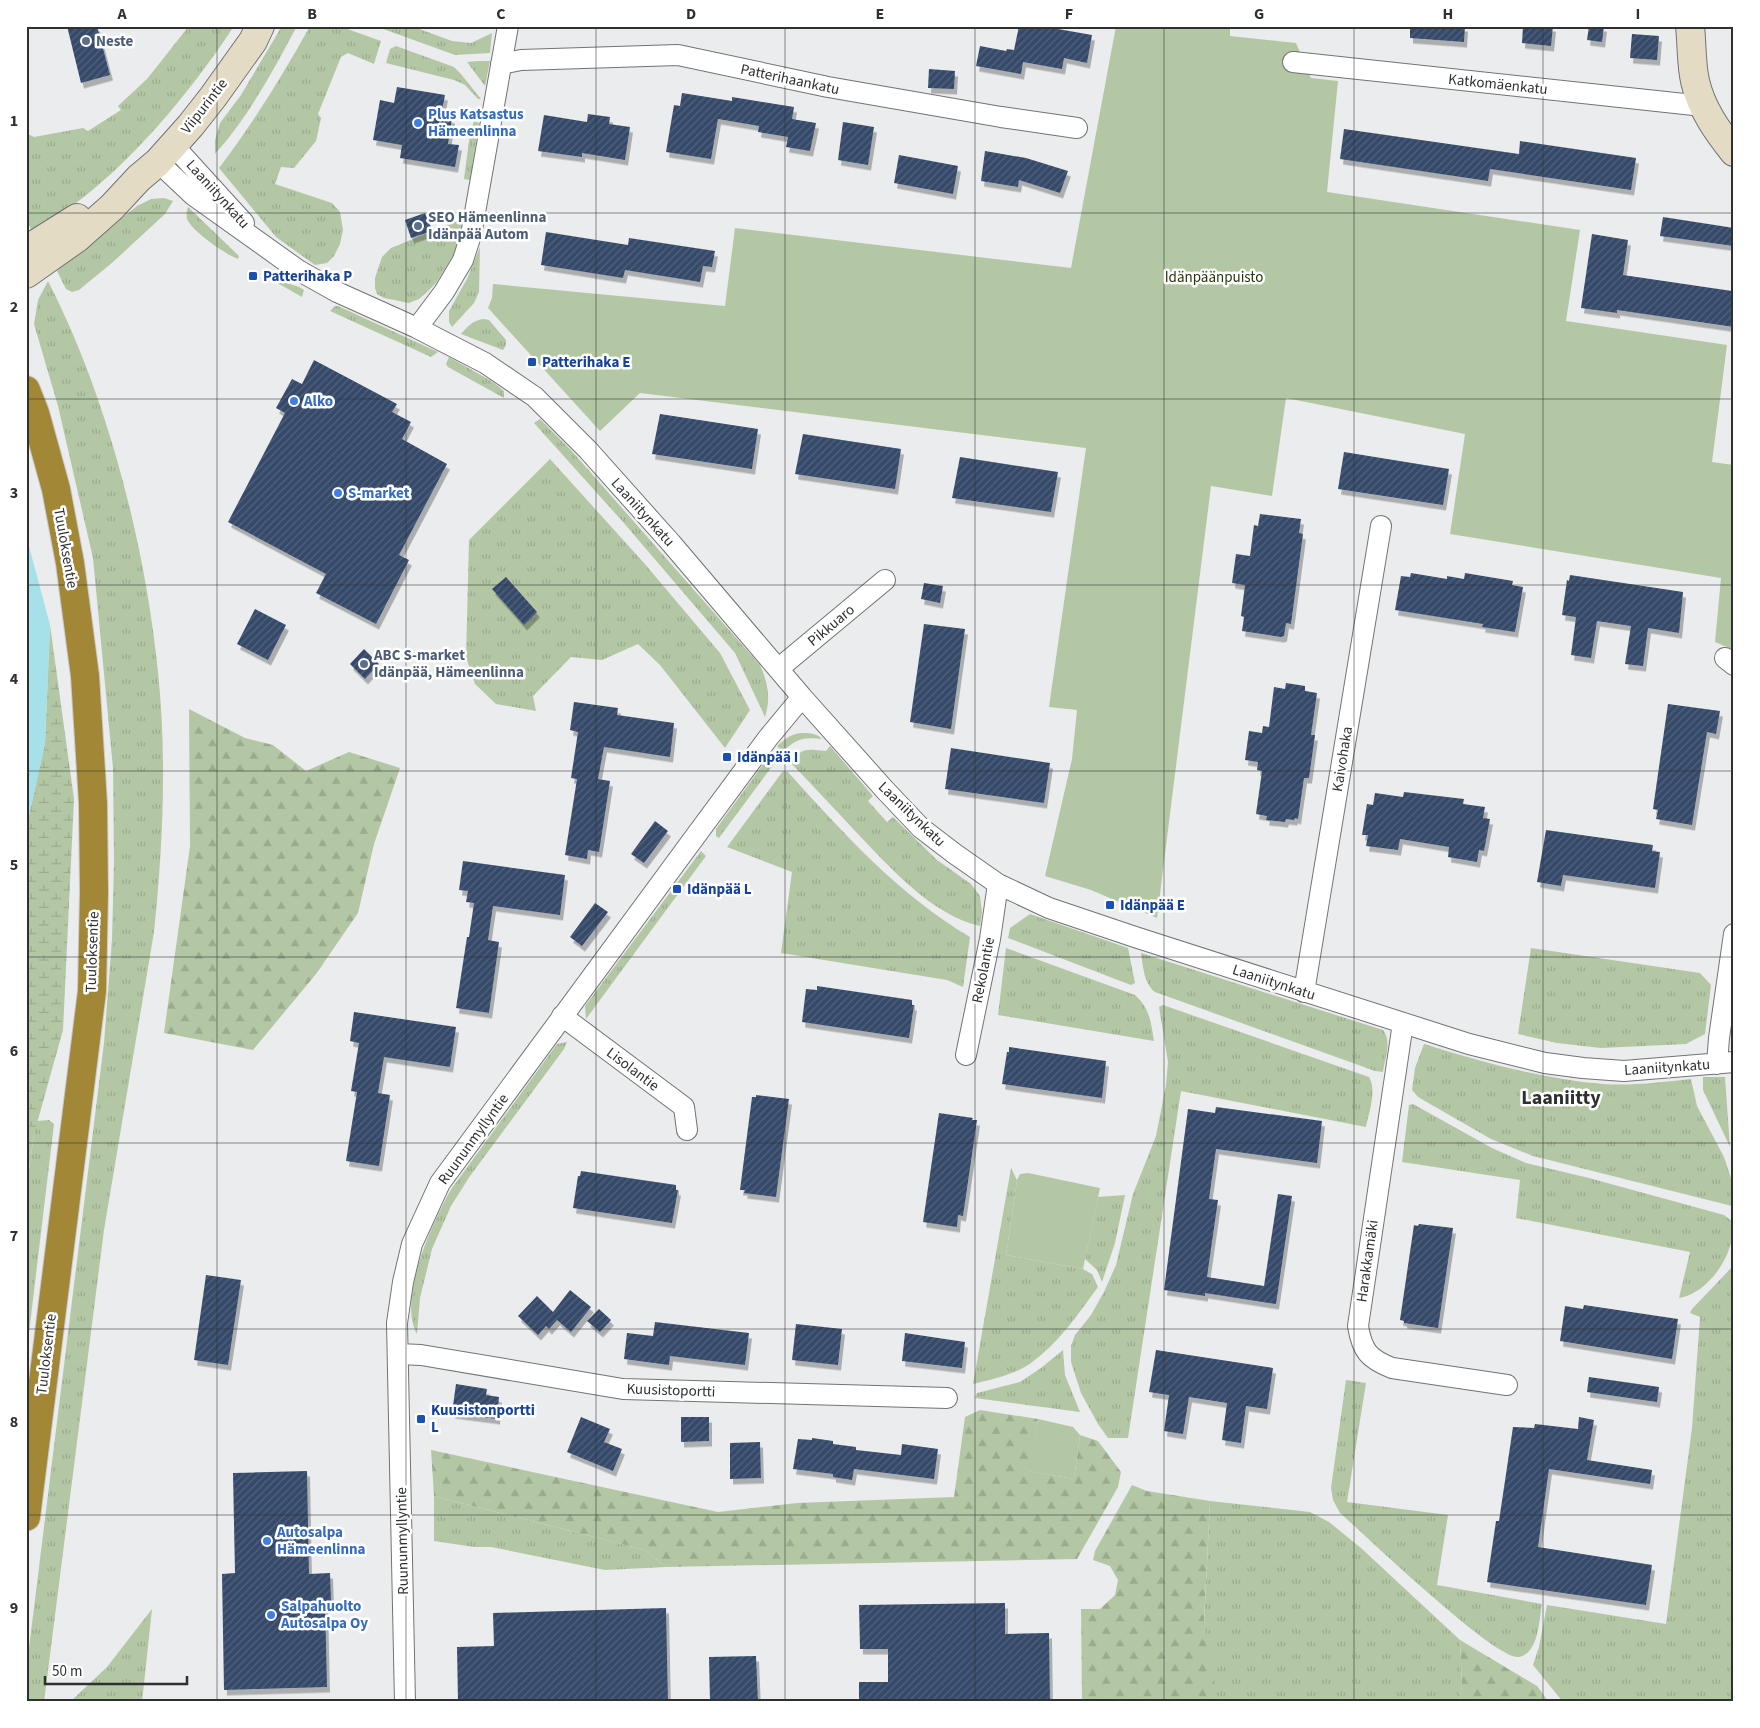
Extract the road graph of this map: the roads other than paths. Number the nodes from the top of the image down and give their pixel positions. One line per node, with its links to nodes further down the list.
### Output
1 (260, 26): 9 (main road, Viipurintie)
2 (508, 26): 5 (street)
3 (1690, 26): 6 (main road)
4 (1293, 62): 6 (street, Katkomäenkatu)
5 (501, 64): 7 (street, Patterihaankatu); 11 (street)
6 (1703, 106): 8 (main road)
7 (1078, 128)
8 (1734, 152)
9 (157, 162): 10 (main road, Viipurintie); 11 (street, Laaniitynkatu)
10 (28, 269)
11 (417, 328): 15 (street, Laaniitynkatu)
12 (26, 390): 28 (highway, Tuuloksentie)
13 (1381, 526): 19 (street, Kaivohaka)
14 (885, 580): 15 (street, Pikkuaro)
15 (778, 669): 16 (street, Laaniitynkatu)
16 (802, 697): 17 (street, Laaniitynkatu); 20 (street, Ruununmyllyntie)
17 (998, 884): 19 (street, Laaniitynkatu); 22 (street, Rekolantie)
18 (1734, 934): 23 (street)
19 (1304, 992): 21 (street, Laaniitynkatu)
20 (562, 1016): 24 (street, Lisolantie); 25 (street, Ruununmyllyntie)
21 (1403, 1023): 23 (street, Laaniitynkatu); 26 (street, Harakkamäki)
22 (966, 1055)
23 (1726, 1063)
24 (687, 1130)
25 (398, 1354): 27 (street, Kuusistoportti); 29 (street, Ruununmyllyntie)
26 (1507, 1385)
27 (947, 1398)
28 (26, 1516)
29 (405, 1702)

